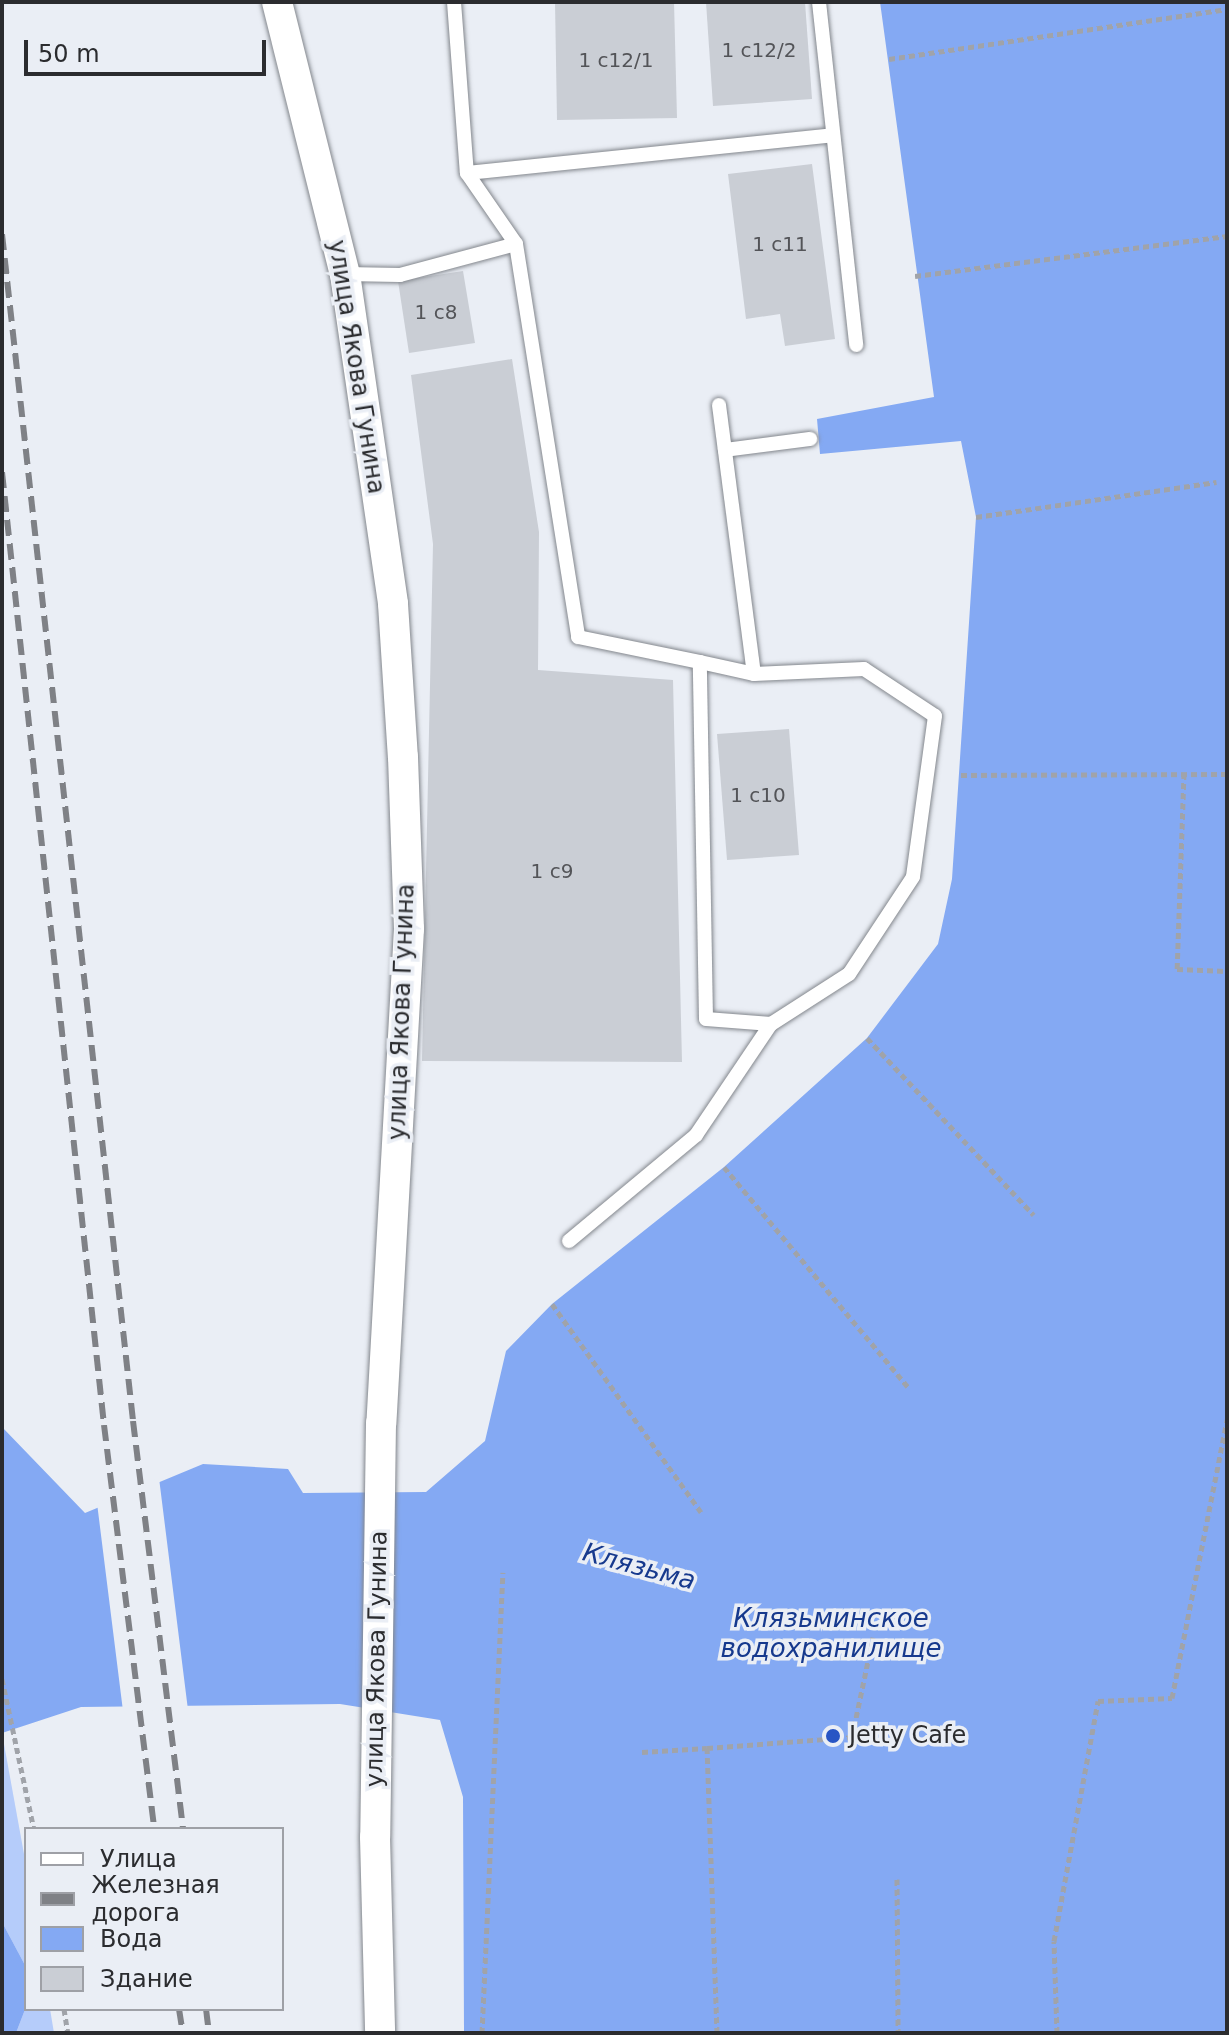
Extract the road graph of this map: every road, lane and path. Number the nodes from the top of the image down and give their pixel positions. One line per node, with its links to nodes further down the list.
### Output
1 (277, 2): 10 (street, улица Якова Гунина)
2 (454, 2): 7 (lane)
3 (819, 2): 6 (lane)
4 (1227, 9): 5 (path)
5 (889, 59)
6 (833, 135): 7 (lane); 12 (lane)
7 (467, 173): 9 (lane)
8 (1227, 236): 11 (path)
9 (516, 244): 10 (lane); 18 (lane)
10 (345, 274): 42 (street, улица Якова Гунина)
11 (915, 276)
12 (856, 345)
13 (719, 405): 15 (lane)
14 (810, 439): 15 (lane)
15 (725, 450): 19 (lane)
16 (1216, 482): 17 (path)
17 (976, 517)
18 (700, 662): 19 (lane); 24 (lane)
19 (754, 674): 24 (lane)
20 (1184, 773): 21 (path); 22 (path); 23 (path)
21 (1227, 774)
22 (961, 775)
23 (1227, 971)
24 (771, 1024): 28 (lane)
25 (867, 1038): 27 (path)
26 (724, 1167): 30 (path)
27 (1034, 1215)
28 (569, 1241)
29 (552, 1304): 32 (path)
30 (909, 1388)
31 (1227, 1419): 46 (path)
32 (701, 1512)
33 (503, 1572): 43 (path)
34 (873, 1637): 36 (path)
35 (2, 1679): 38 (path)
36 (707, 1748): 37 (path); 44 (path)
37 (642, 1752)
38 (34, 1827)
39 (897, 1879): 45 (path)
40 (64, 2011): 41 (path)
41 (68, 2033)
42 (380, 2033)
43 (482, 2033)
44 (717, 2033)
45 (898, 2033)
46 (1057, 2033)

